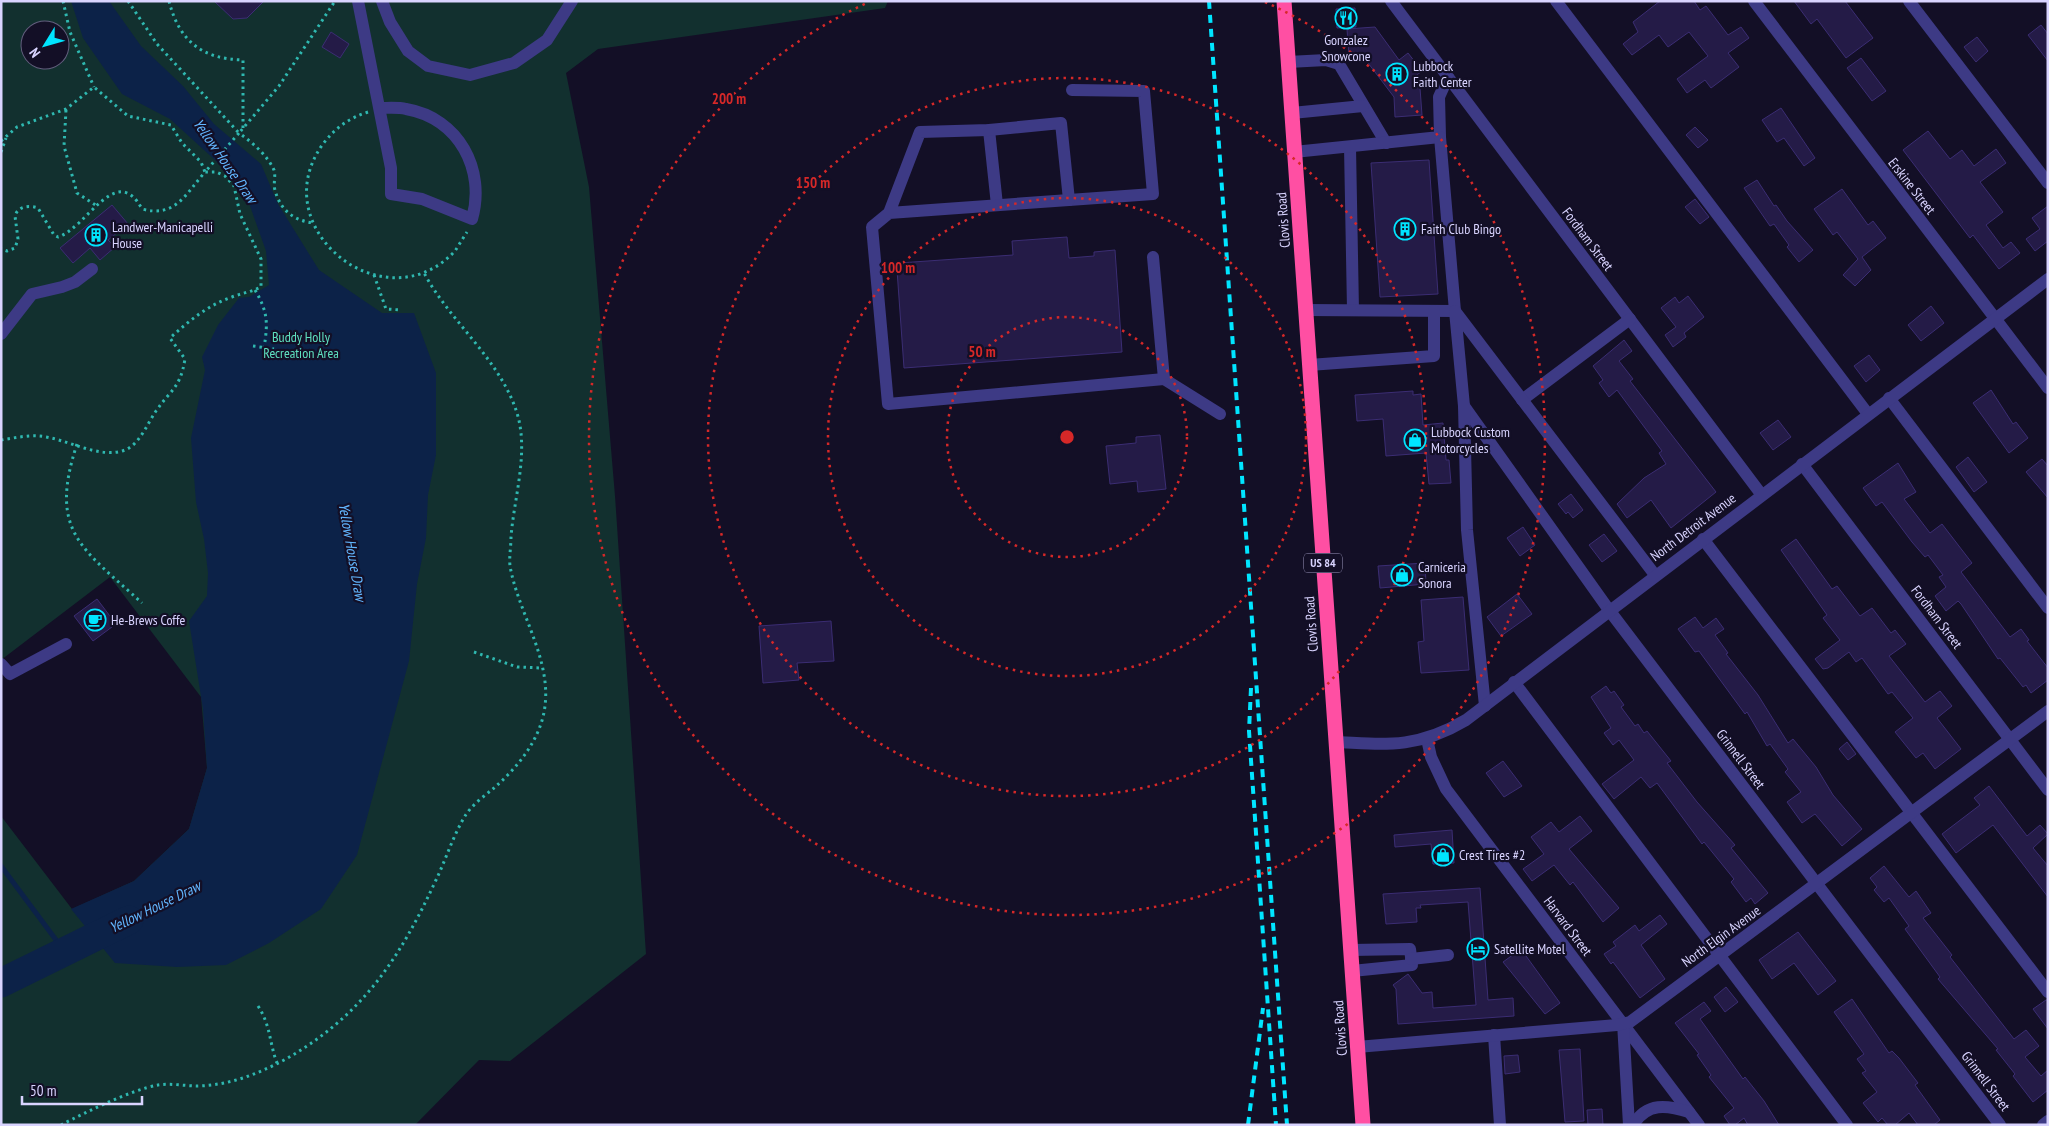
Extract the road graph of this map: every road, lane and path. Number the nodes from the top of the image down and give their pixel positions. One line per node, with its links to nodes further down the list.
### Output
1 (63, 1): 15 (path)
2 (128, 1): 23 (path)
3 (170, 1): 21 (path)
4 (335, 1): 21 (path)
5 (358, 1): 18 (street)
6 (382, 1): 7 (street)
7 (572, 1)
8 (1284, 1): 13 (highway, Clovis Road / US 84)
9 (1391, 1): 14 (street, Fordham Street)
10 (1556, 1): 64 (street)
11 (1754, 1): 51 (street, Erskine Street)
12 (1909, 1): 32 (street)
13 (1288, 62): 17 (street); 20 (highway, Clovis Road / US 84)
14 (1448, 77): 25 (street); 52 (street, Fordham Street)
15 (94, 86): 19 (path); 31 (path)
16 (1072, 90): 33 (street)
17 (1363, 106): 20 (street); 27 (street)
18 (379, 108): 37 (street); 37 (street); 38 (path)
19 (66, 110): 24 (path); 35 (path)
20 (1292, 113): 30 (highway, Clovis Road / US 84)
21 (243, 129): 23 (path)
22 (989, 130): 33 (street); 34 (street); 36 (street)
23 (239, 133): 31 (path); 38 (path)
24 (6, 137): 26 (path); 29 (path)
25 (1440, 137): 27 (street); 50 (street)
26 (1, 141)
27 (1386, 143): 28 (street)
28 (1350, 146): 30 (street); 48 (street)
29 (1, 152)
30 (1294, 152): 47 (highway, Clovis Road / US 84)
31 (205, 172): 35 (path); 45 (path)
32 (2048, 183)
33 (1069, 200): 34 (street)
34 (997, 205): 36 (street)
35 (97, 206): 39 (path)
36 (889, 213): 58 (street)
37 (472, 220): 42 (path)
38 (314, 223): 43 (path)
39 (1, 249)
40 (1153, 257): 58 (street)
41 (92, 269): 53 (street)
42 (423, 271): 43 (path); 77 (path)
43 (374, 274): 46 (path)
44 (2048, 279): 51 (street, North Detroit Avenue)
45 (255, 290): 55 (path); 66 (path)
46 (401, 310)
47 (1305, 310): 48 (street); 57 (highway, Clovis Road / US 84)
48 (1353, 310): 49 (street)
49 (1434, 311): 50 (street); 57 (street)
50 (1455, 311): 61 (street); 62 (street)
51 (1995, 318): 59 (street, Erskine Street); 60 (street, North Detroit Avenue)
52 (1630, 319): 61 (street); 68 (street, Fordham Street)
53 (1, 334)
54 (253, 346): 55 (path)
55 (264, 348): 56 (path)
56 (274, 350)
57 (1309, 365): 83 (highway, Clovis Road / US 84)
58 (1164, 379): 63 (street)
59 (2048, 388)
60 (1888, 398): 64 (street, North Detroit Avenue); 72 (street)
61 (1522, 400): 70 (street)
62 (1464, 406): 73 (street, Grinnell Street); 79 (street)
63 (1220, 414)
64 (1868, 414): 67 (street, North Detroit Avenue)
65 (1, 440): 66 (path)
66 (78, 444): 71 (path)
67 (1802, 464): 68 (street, North Detroit Avenue); 82 (street, Fordham Street)
68 (1761, 494): 69 (street, North Detroit Avenue)
69 (1703, 539): 70 (street, North Detroit Avenue); 85 (street)
70 (1656, 575): 73 (street, North Detroit Avenue)
71 (142, 603)
72 (2048, 608)
73 (1609, 610): 78 (street, North Detroit Avenue); 86 (street, Grinnell Street)
74 (66, 644): 76 (street)
75 (474, 652): 77 (path)
76 (1, 664)
77 (542, 668): 97 (path)
78 (1514, 682): 79 (street, North Detroit Avenue); 89 (street)
79 (1485, 706): 81 (street, North Detroit Avenue)
80 (2048, 711): 82 (street, North Elgin Avenue)
81 (1427, 739): 83 (street, North Detroit Avenue); 94 (street, Harvard Street)
82 (2010, 739): 84 (street, Fordham Street); 85 (street, North Elgin Avenue)
83 (1336, 742): 87 (highway, Clovis Road / US 84)
84 (2048, 790)
85 (1912, 813): 86 (street, North Elgin Avenue); 92 (street)
86 (1818, 884): 89 (street, North Elgin Avenue); 107 (street, Grinnell Street)
87 (1351, 950): 90 (street); 91 (highway, Clovis Road / US 84)
88 (1448, 955): 90 (street)
89 (1720, 956): 94 (street, North Elgin Avenue); 106 (street)
90 (1411, 959): 91 (street)
91 (1352, 971): 96 (highway, Clovis Road / US 84)
92 (2048, 992)
93 (258, 1006): 97 (path)
94 (1623, 1023): 95 (street, North Elgin Avenue); 98 (street, Harvard Street); 103 (street)
95 (1494, 1035): 96 (street, North Elgin Avenue); 102 (street)
96 (1358, 1046): 101 (highway, Clovis Road / US 84)
97 (277, 1063): 100 (path)
98 (1689, 1112): 104 (street); 105 (street, Harvard Street)
99 (2048, 1121): 108 (street)
100 (61, 1125)
101 (1363, 1125)
102 (1500, 1125)
103 (1629, 1125)
104 (1632, 1125)
105 (1699, 1125)
106 (1848, 1125)
107 (2000, 1125)
108 (2043, 1125)

